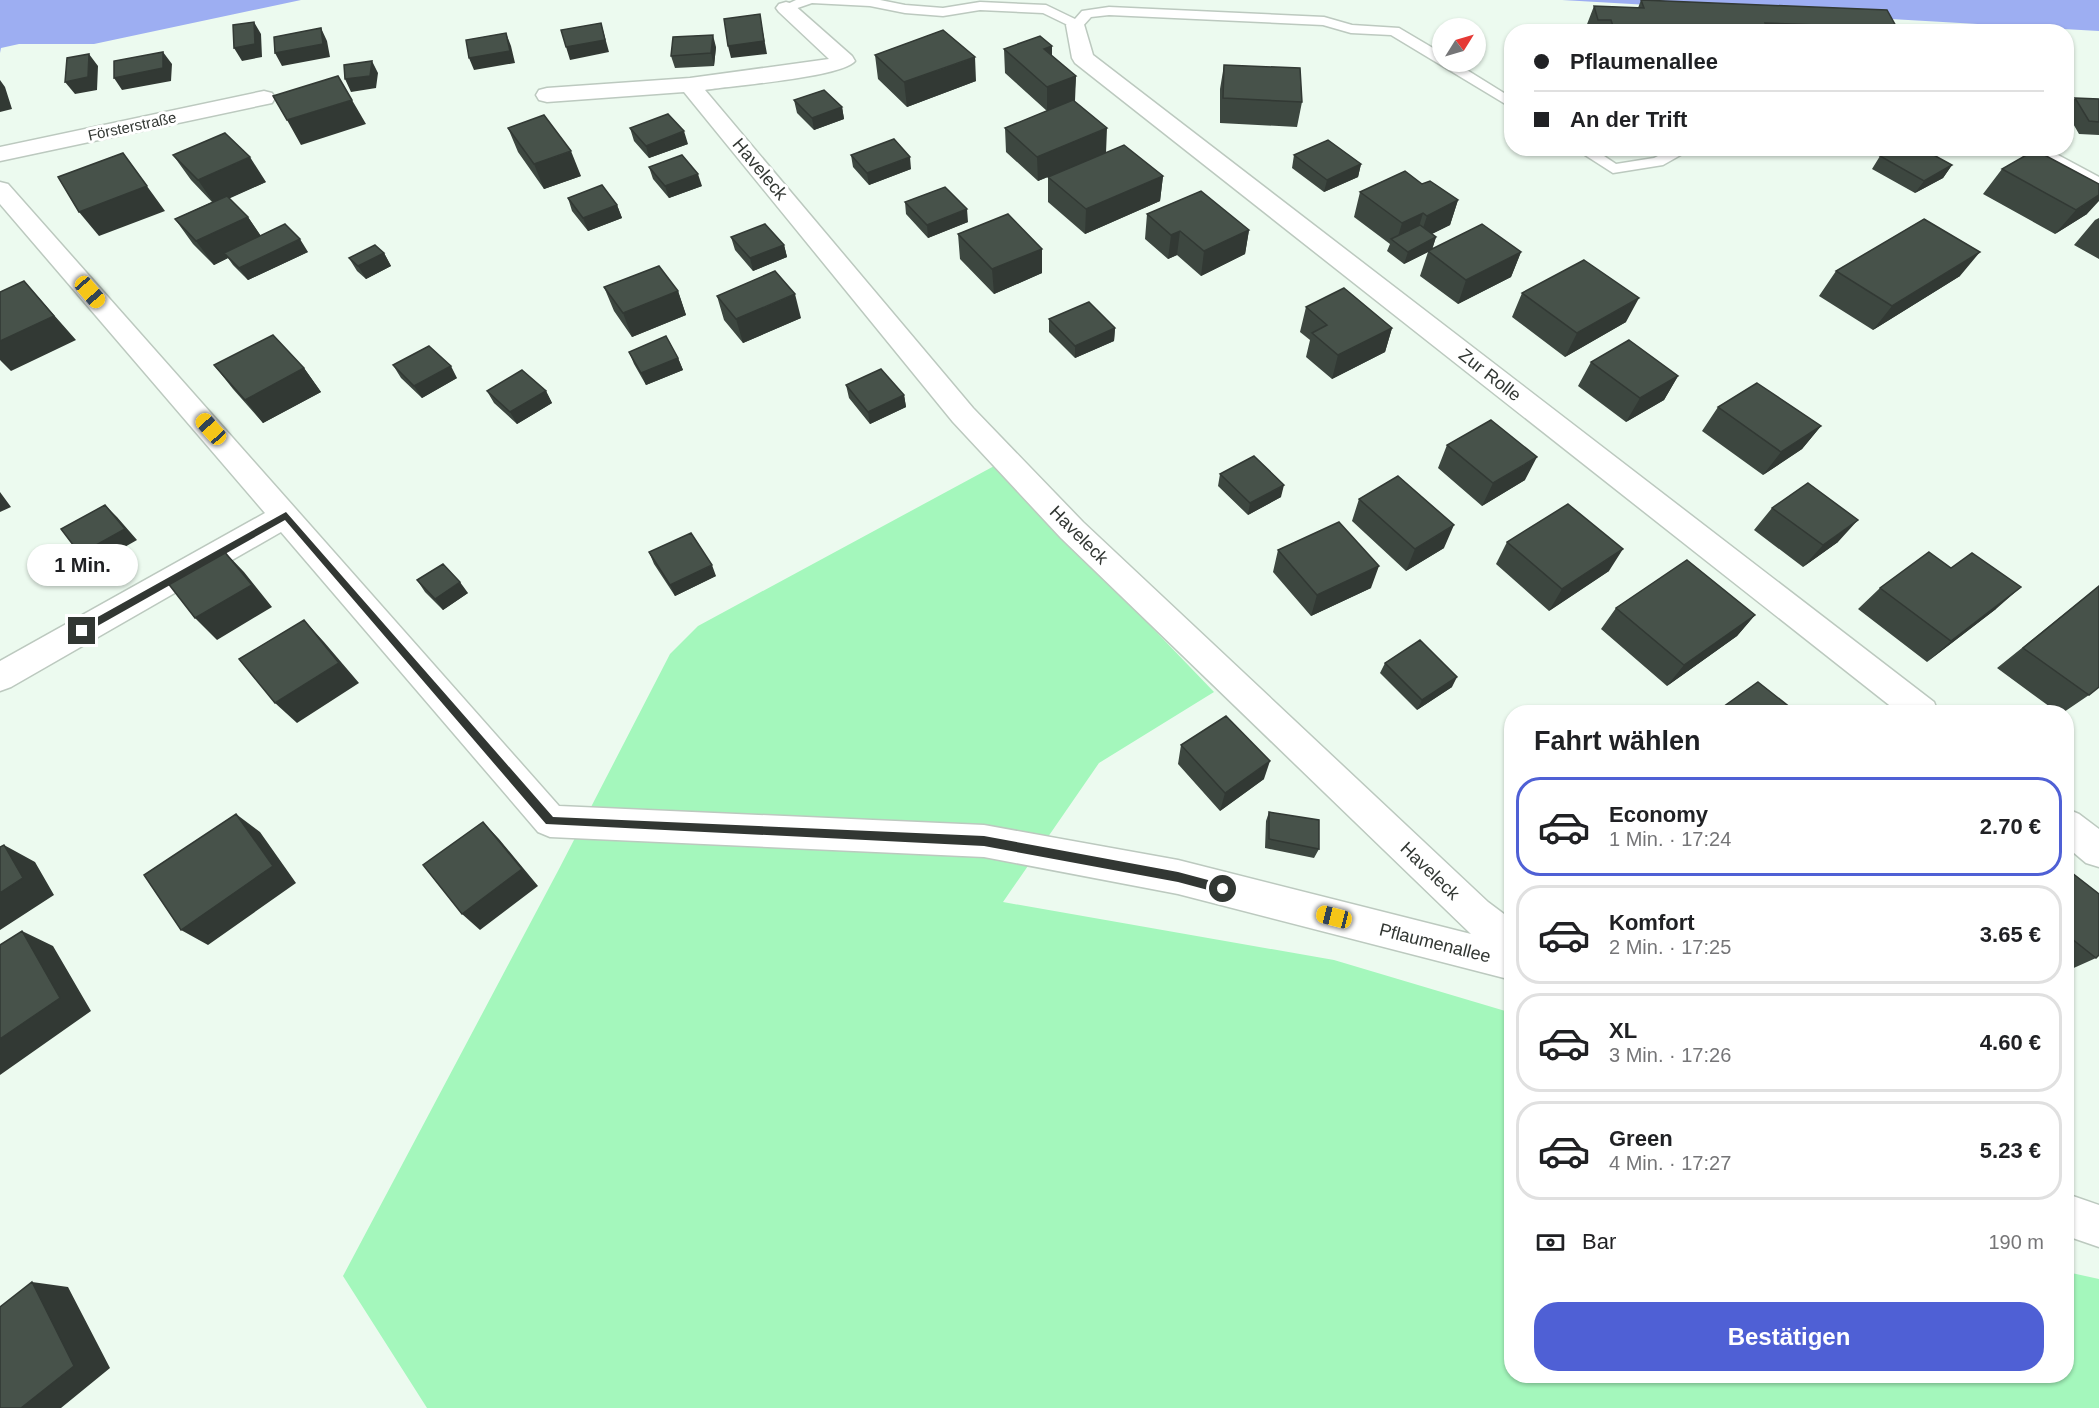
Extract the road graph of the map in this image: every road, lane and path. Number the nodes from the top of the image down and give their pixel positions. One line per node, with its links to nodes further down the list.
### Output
1 (815, 0): 3 (lane)
2 (797, 4): 6 (street)
3 (1076, 25): 4 (lane); 18 (street, Zur Rolle)
4 (1432, 54)
5 (1461, 72): 9 (lane)
6 (690, 85): 7 (street); 21 (street, Haveleck)
7 (547, 95)
8 (264, 98): 10 (street, Försterstraße)
9 (1504, 99)
10 (0, 154)
11 (1593, 156): 12 (lane)
12 (1670, 156)
13 (2042, 156): 14 (street)
14 (2099, 187)
15 (0, 189): 16 (street, Pflaumenallee)
16 (286, 515): 17 (street); 22 (street, Pflaumenallee)
17 (0, 677)
18 (1913, 705)
19 (2074, 830): 20 (street)
20 (2099, 850)
21 (1504, 937)
22 (1504, 961)
23 (2074, 1217): 24 (street)
24 (2099, 1226)

